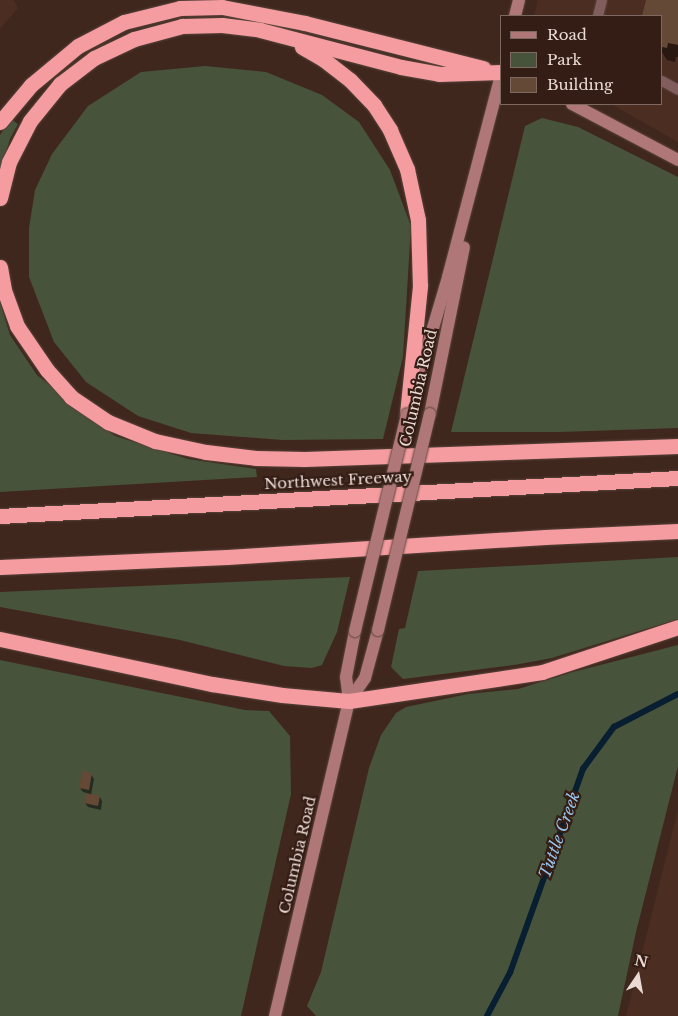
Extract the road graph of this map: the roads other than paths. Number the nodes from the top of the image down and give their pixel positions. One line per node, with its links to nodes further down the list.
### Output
1 (519, 0): 3 (main road)
2 (602, 0): 4 (lane)
3 (515, 15)
4 (598, 15)
5 (279, 35): 6 (highway); 15 (highway); 17 (highway)
6 (500, 72)
7 (500, 72): 12 (highway)
8 (500, 80): 13 (main road, Columbia Road)
9 (663, 82): 10 (lane)
10 (678, 90)
11 (574, 105): 14 (main road)
12 (0, 122)
13 (486, 134): 17 (main road, Columbia Road); 25 (main road, Columbia Road, bridge)
14 (678, 160)
15 (0, 198)
16 (0, 267): 18 (highway)
17 (407, 414): 25 (main road, Columbia Road, bridge)
18 (678, 446)
19 (678, 478): 20 (highway, Northwest Freeway)
20 (0, 516)
21 (678, 531): 22 (highway)
22 (0, 567)
23 (678, 627): 25 (highway)
24 (0, 639): 25 (highway)
25 (349, 701): 26 (main road, Columbia Road)
26 (276, 1016)

